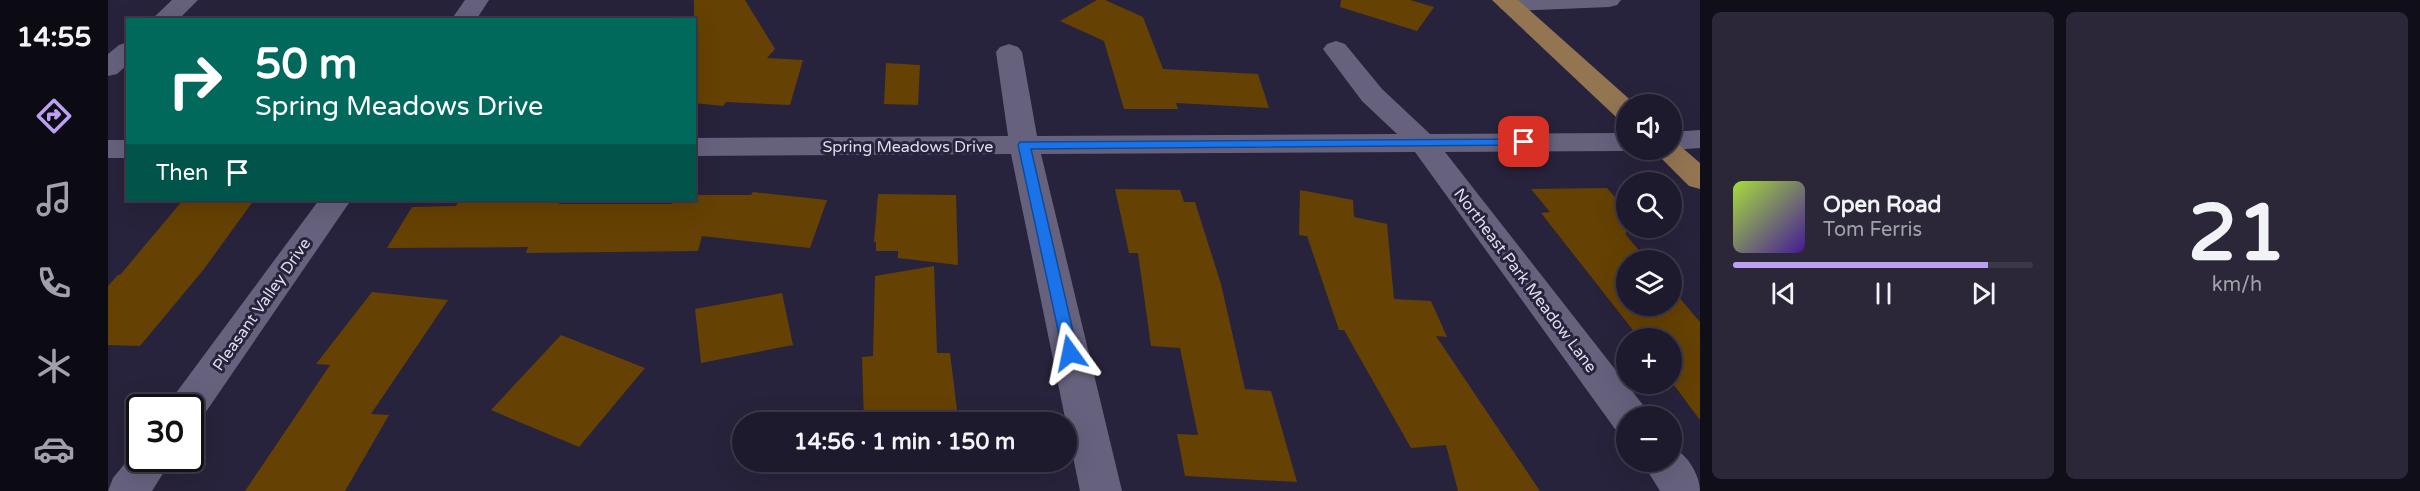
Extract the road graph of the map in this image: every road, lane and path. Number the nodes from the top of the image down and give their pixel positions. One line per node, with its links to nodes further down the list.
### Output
1 (186, 0): 6 (street)
2 (477, 0): 7 (street)
3 (1608, 0): 4 (street)
4 (1583, 1): 5 (street)
5 (1507, 2): 12 (main road)
6 (165, 18)
7 (464, 18)
8 (1336, 49): 16 (street, Northeast Park Meadow Lane)
9 (126, 52): 11 (street)
10 (1009, 52): 17 (street)
11 (108, 68)
12 (1616, 102)
13 (1700, 139): 14 (street)
14 (1682, 140)
15 (1616, 142): 16 (street, Spring Meadows Drive)
16 (1423, 143): 17 (street, Spring Meadows Drive); 25 (street, Northeast Park Meadow Lane)
17 (1024, 145): 18 (street, Spring Meadows Drive); 29 (street)
18 (696, 147)
19 (108, 149): 20 (street)
20 (126, 149)
21 (1679, 160): 22 (main road)
22 (1700, 179)
23 (334, 201): 24 (street, Pleasant Valley Drive)
24 (197, 394)
25 (1621, 406)
26 (141, 472): 28 (street)
27 (1671, 472): 30 (street)
28 (128, 491)
29 (1101, 491)
30 (1685, 491)

